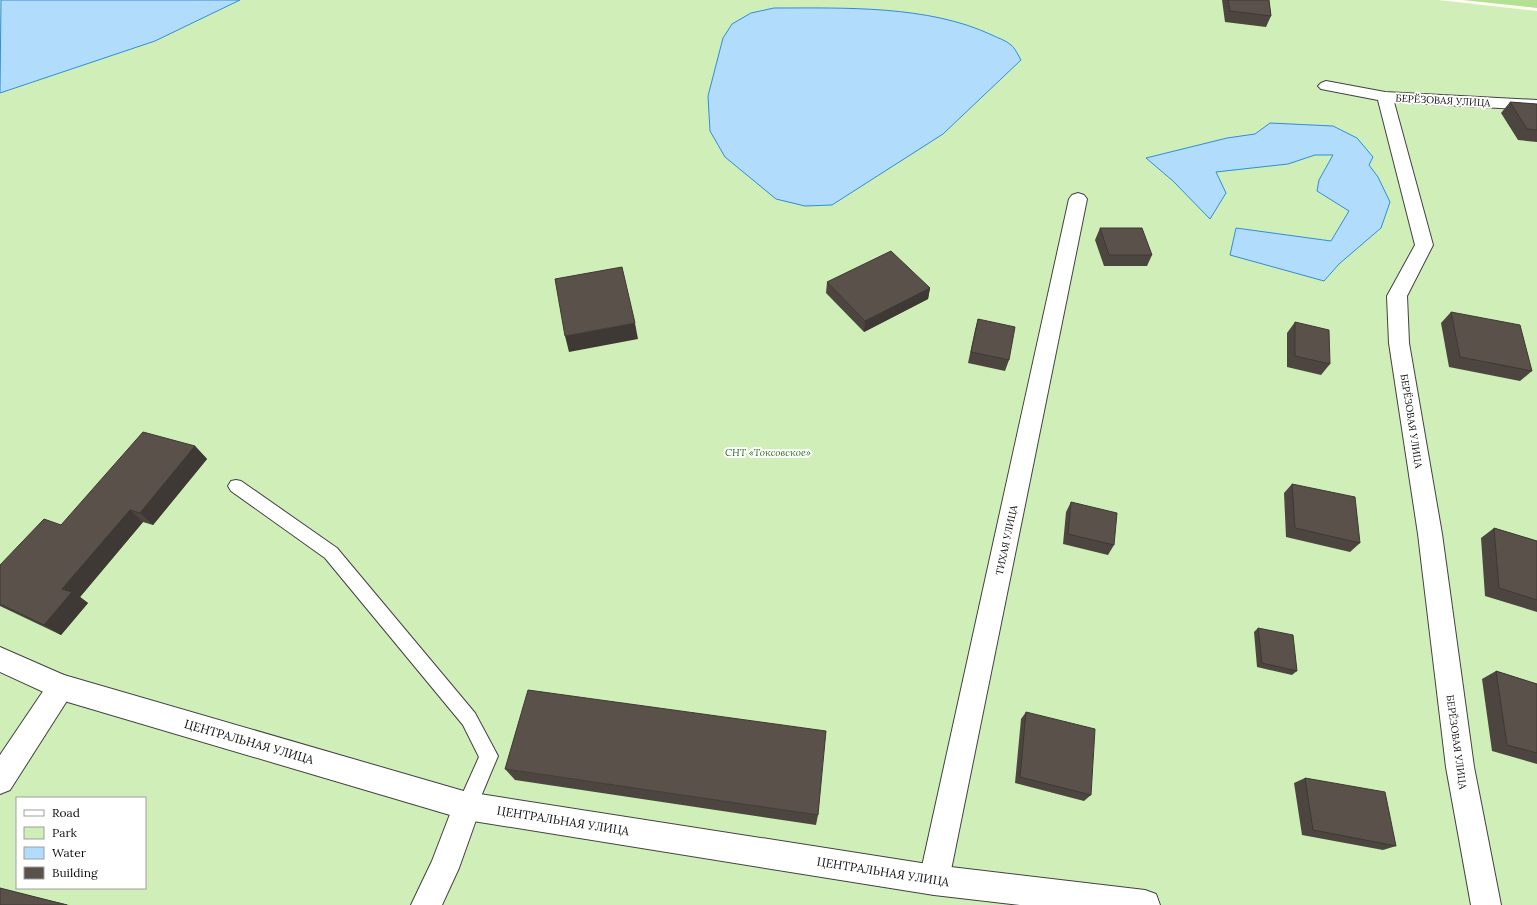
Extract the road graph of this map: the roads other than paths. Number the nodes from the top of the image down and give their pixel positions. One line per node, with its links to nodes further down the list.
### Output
1 (1326, 86): 2 (street)
2 (1384, 97): 3 (street, БЕРЁЗОВАЯ УЛИЦА); 13 (street, БЕРЁЗОВАЯ УЛИЦА)
3 (1537, 105)
4 (1078, 199): 10 (street, ТИХАЯ УЛИЦА)
5 (236, 486): 9 (lane)
6 (0, 659): 7 (street, ЦЕНТРАЛЬНАЯ УЛИЦА)
7 (61, 687): 8 (street); 9 (street, ЦЕНТРАЛЬНАЯ УЛИЦА)
8 (0, 780)
9 (467, 806): 10 (street, ЦЕНТРАЛЬНАЯ УЛИЦА); 11 (street)
10 (934, 880): 12 (street, ЦЕНТРАЛЬНАЯ УЛИЦА)
11 (426, 905)
12 (1144, 905)
13 (1486, 905)

